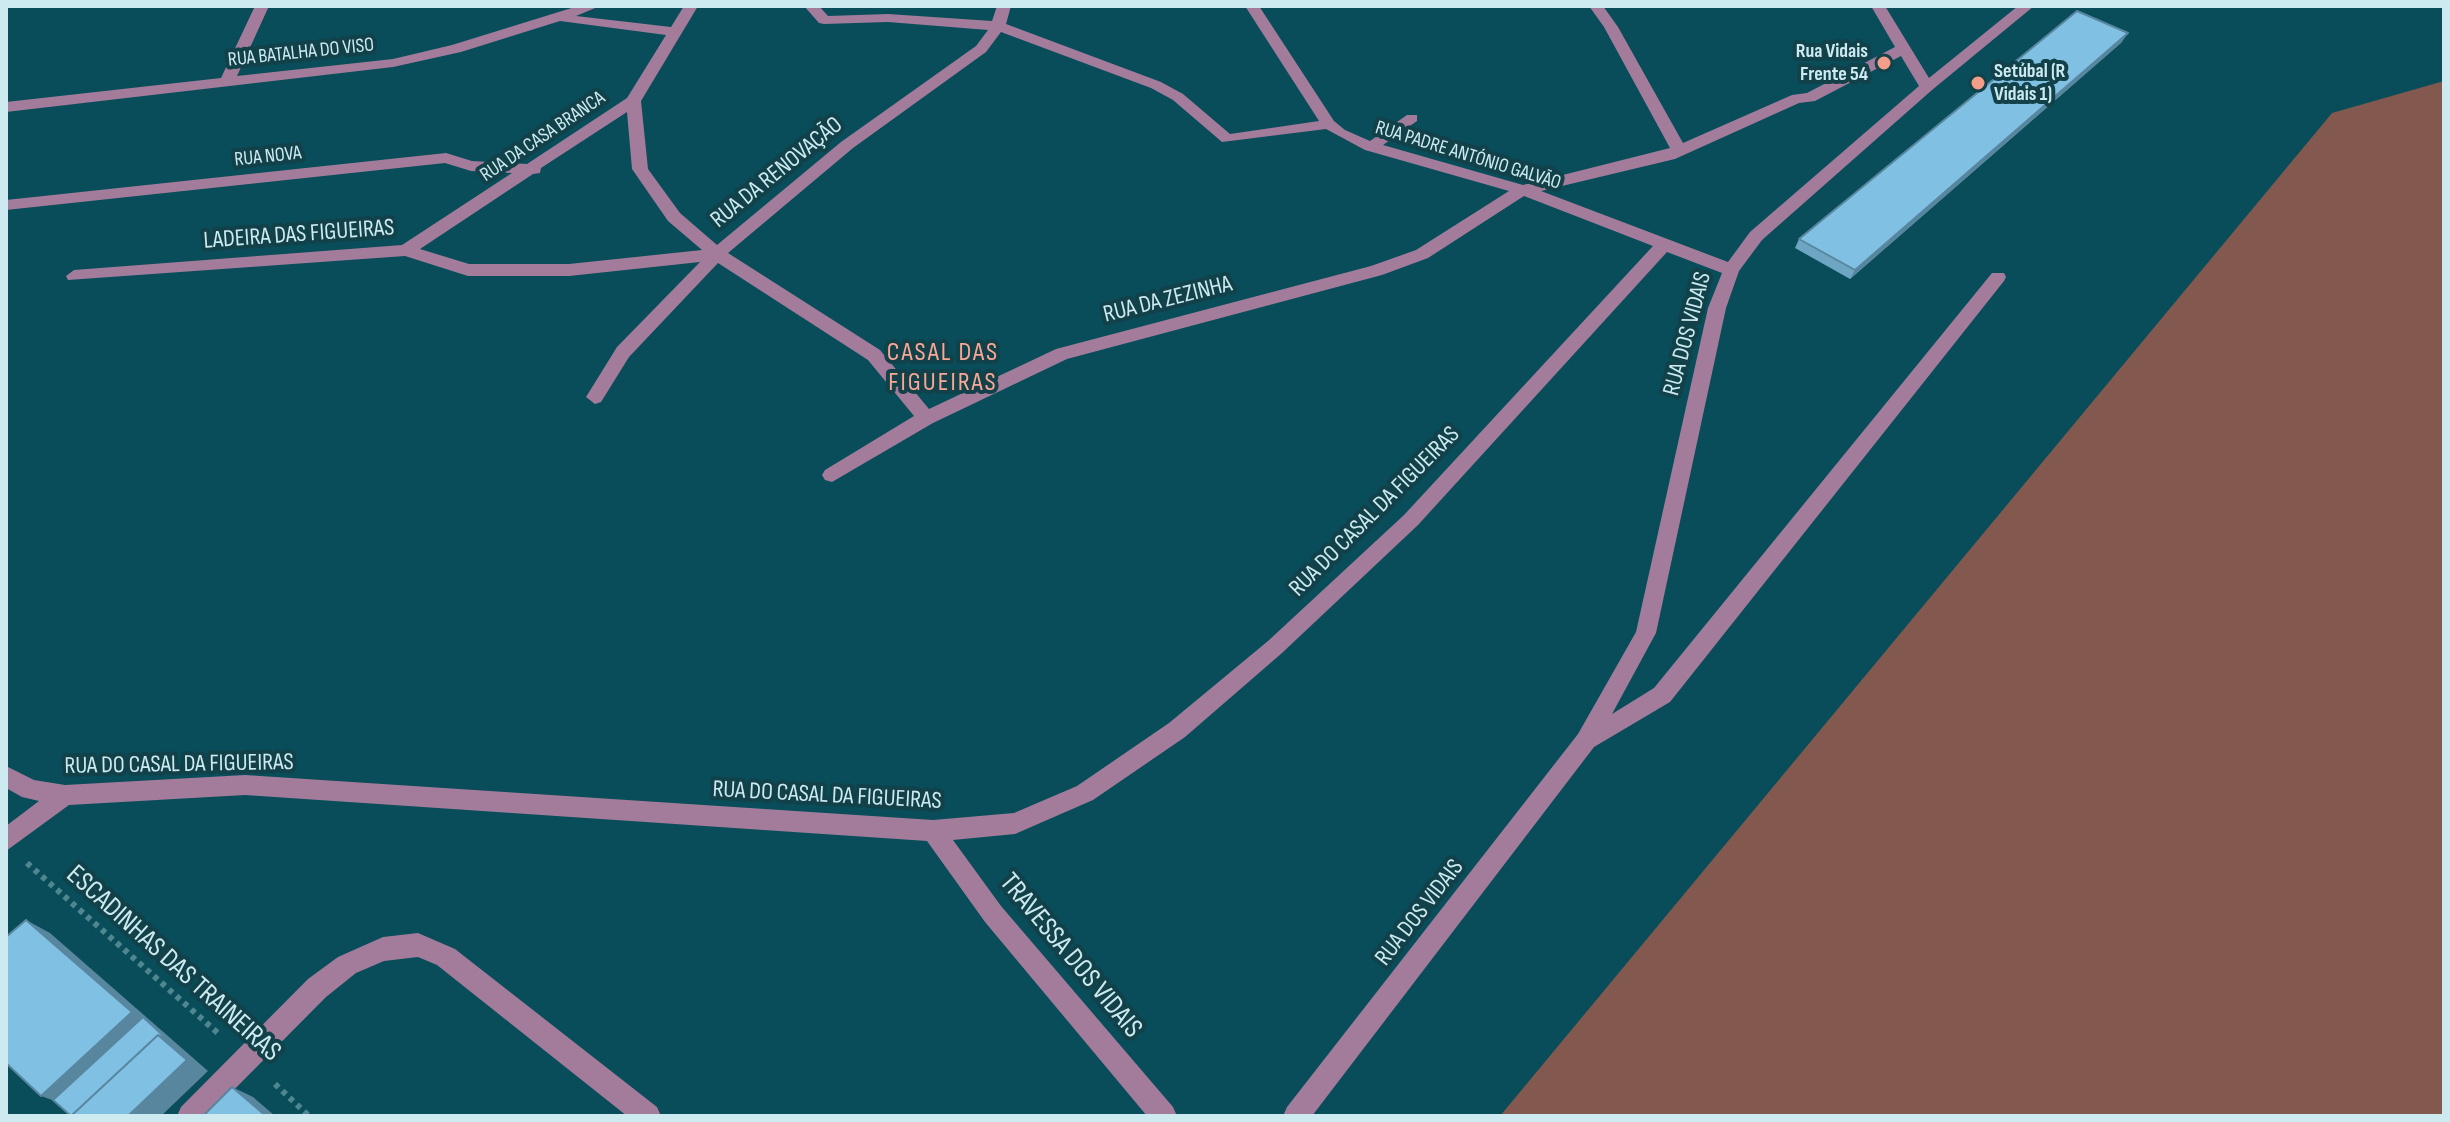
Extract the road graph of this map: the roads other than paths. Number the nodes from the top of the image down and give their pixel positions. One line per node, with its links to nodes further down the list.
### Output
1 (262, 6): 14 (street)
2 (593, 6): 10 (street, RUA BATALHA DO VISO)
3 (691, 6): 12 (street, RUA DA CASA BRANCA)
4 (811, 6): 11 (street)
5 (1004, 6): 11 (street, RUA DA RENOVAÇÃO)
6 (1252, 6): 19 (street, RUA PADRE ANTÓNIO GALVÃO)
7 (1596, 6): 21 (street)
8 (1878, 6): 13 (street)
9 (2027, 6): 15 (street, RUA DOS VIDAIS)
10 (560, 18): 12 (street); 14 (street, RUA BATALHA DO VISO)
11 (998, 26): 19 (street); 27 (street, RUA DA RENOVAÇÃO)
12 (675, 32): 16 (street, RUA DA CASA BRANCA)
13 (1904, 48): 15 (street); 21 (street)
14 (227, 81): 17 (street, RUA BATALHA DO VISO)
15 (1927, 87): 28 (street, RUA DOS VIDAIS)
16 (633, 101): 22 (street, RUA DA CASA BRANCA); 27 (street)
17 (6, 107)
18 (1412, 118): 20 (street)
19 (1329, 124): 20 (street, RUA PADRE ANTÓNIO GALVÃO)
20 (1371, 147): 23 (street, RUA PADRE ANTÓNIO GALVÃO)
21 (1679, 150): 23 (street)
22 (534, 169): 24 (street, RUA NOVA); 26 (street, RUA DA CASA BRANCA)
23 (1523, 190): 25 (street, RUA PADRE ANTÓNIO GALVÃO); 32 (street, RUA DA ZEZINHA)
24 (6, 205)
25 (1664, 245): 28 (street, RUA PADRE ANTÓNIO GALVÃO); 37 (street, RUA DO CASAL DA FIGUEIRAS)
26 (406, 250): 27 (street, LADEIRA DAS FIGUEIRAS); 29 (street, LADEIRA DAS FIGUEIRAS)
27 (717, 254): 31 (street, RUA DA RENOVAÇÃO); 32 (street)
28 (1731, 270): 34 (street, RUA DOS VIDAIS)
29 (74, 276)
30 (1998, 277): 34 (street, RUA DOS VIDAIS)
31 (595, 397)
32 (926, 418): 33 (street, RUA DA ZEZINHA)
33 (832, 475)
34 (1586, 741): 42 (street, RUA DOS VIDAIS)
35 (6, 776): 36 (street, RUA DO CASAL DA FIGUEIRAS)
36 (65, 795): 37 (street, RUA DO CASAL DA FIGUEIRAS); 38 (street)
37 (933, 831): 41 (street, TRAVESSA DOS VIDAIS)
38 (12, 848)
39 (190, 1116): 40 (street)
40 (648, 1116)
41 (1164, 1116)
42 (1296, 1116)

